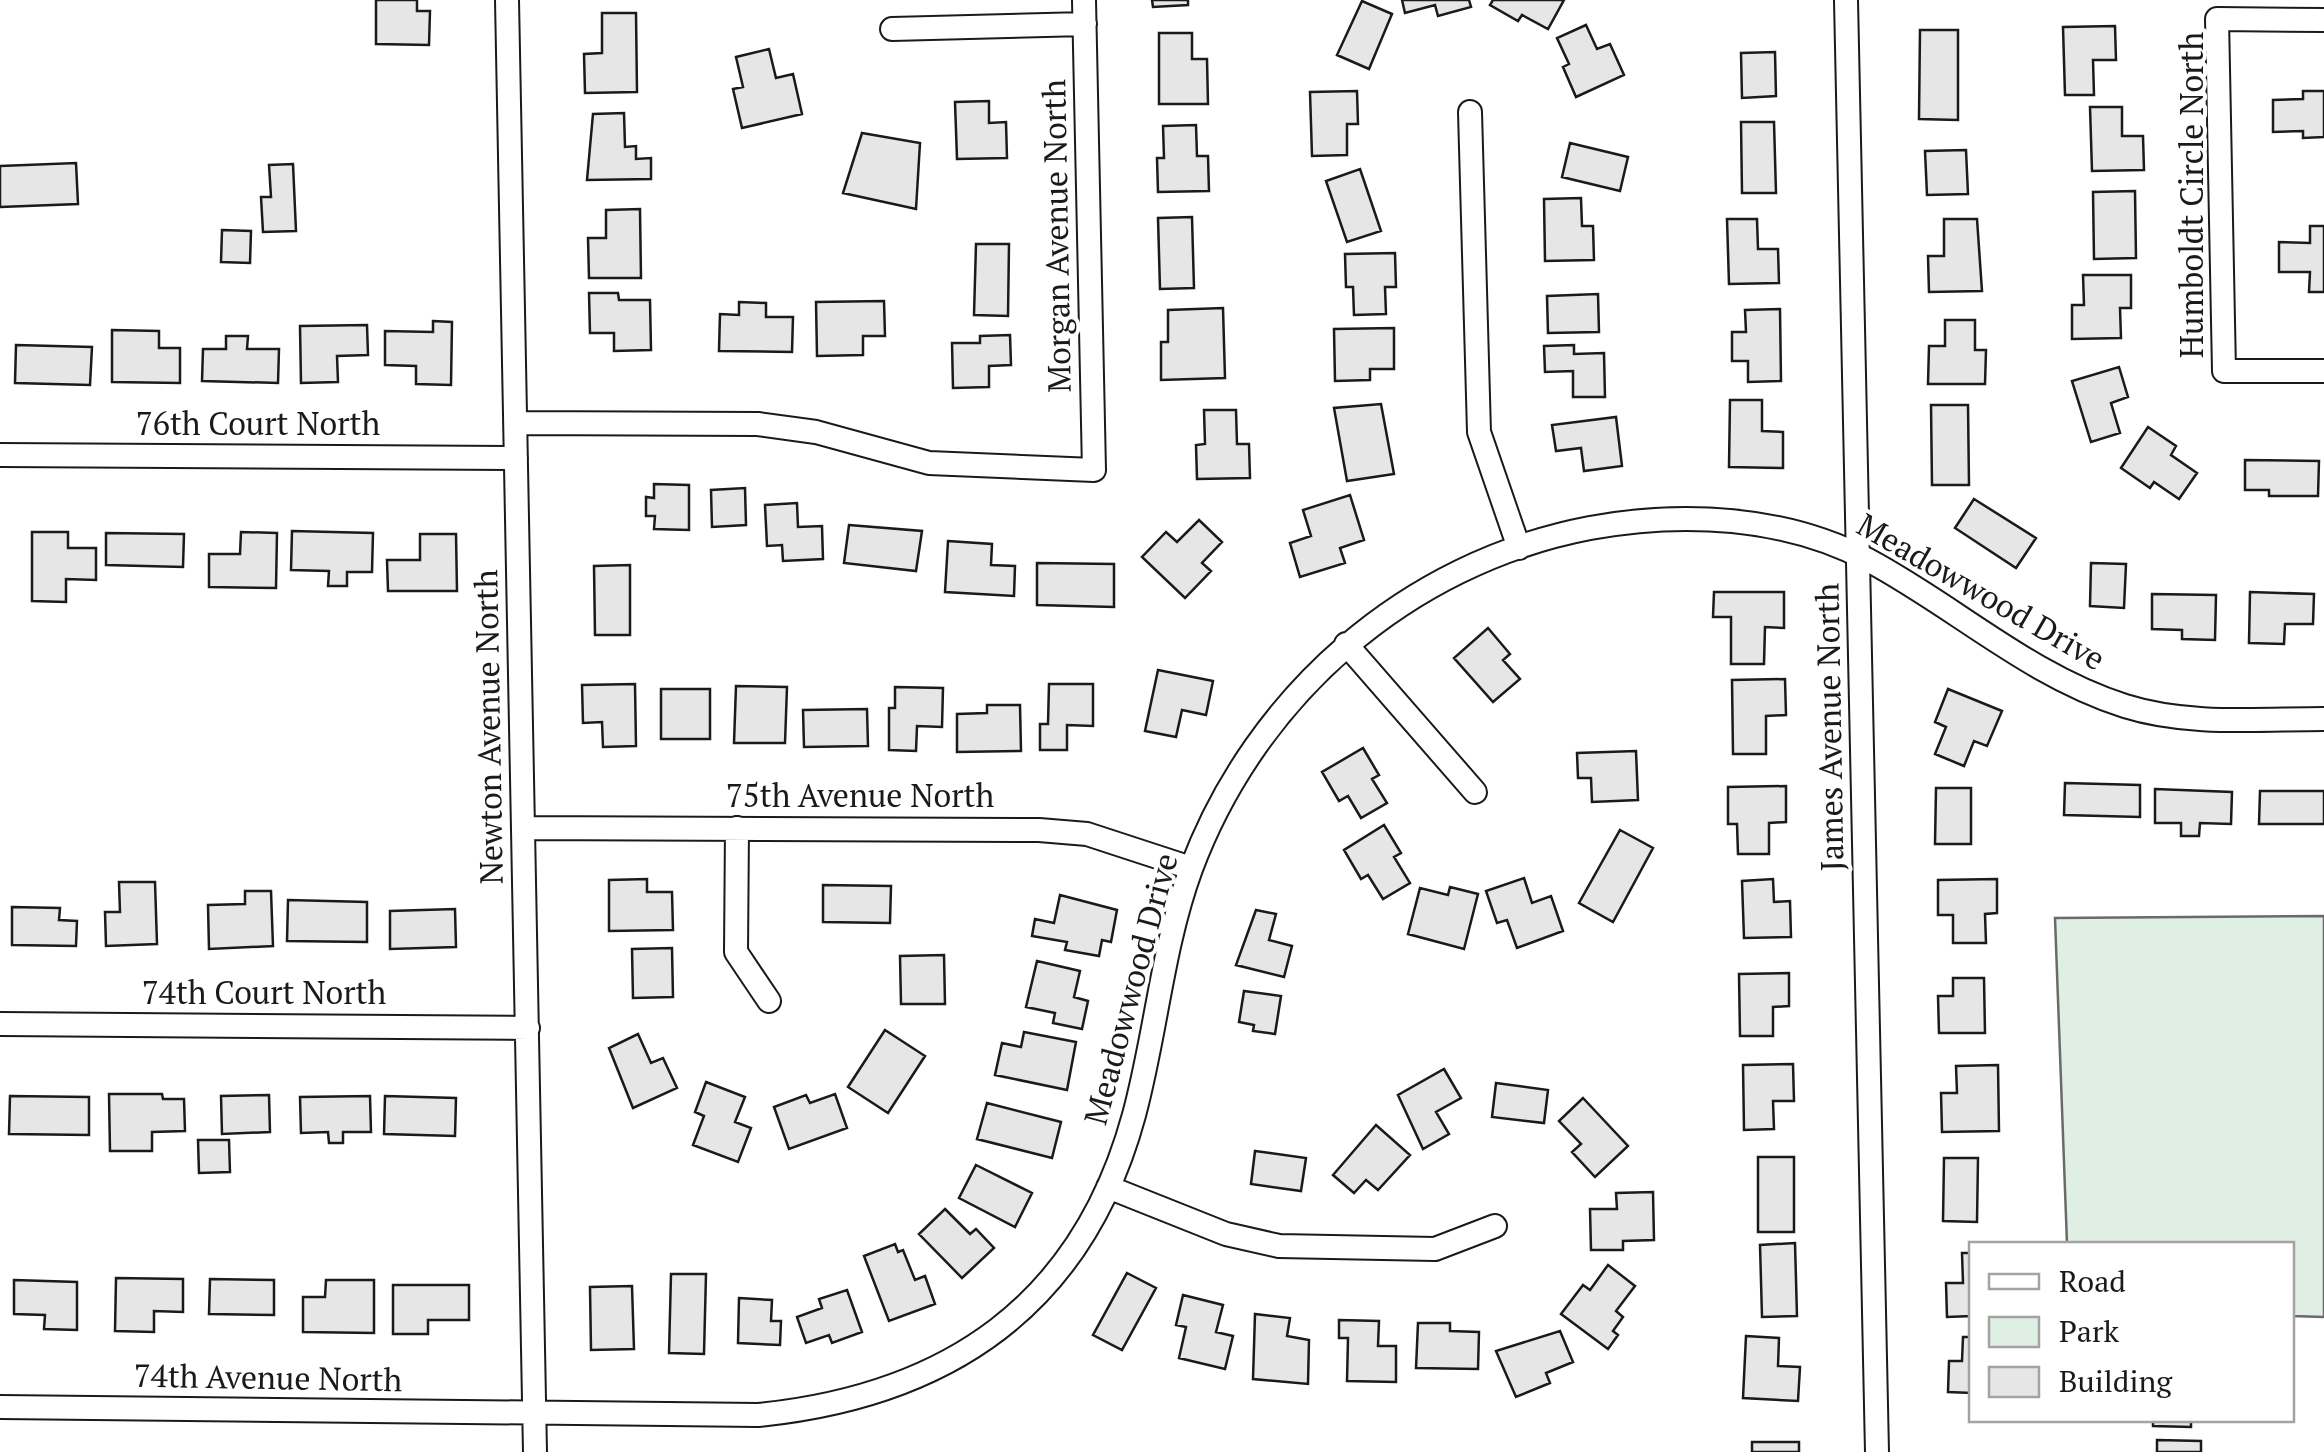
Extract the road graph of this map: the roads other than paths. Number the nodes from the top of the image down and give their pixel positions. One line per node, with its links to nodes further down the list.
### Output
1 (507, 0): 8 (street, Newton Avenue North)
2 (1846, 0): 12 (street, James Avenue North)
3 (1084, 12): 5 (street); 8 (street, Morgan Avenue North)
4 (2324, 20): 7 (street, Humboldt Circle North)
5 (892, 29)
6 (1470, 112): 11 (street)
7 (2324, 371)
8 (516, 422): 10 (street, Newton Avenue North)
9 (0, 455): 10 (street, 76th Court North)
10 (516, 458): 16 (street, Newton Avenue North)
11 (1518, 548): 12 (street, Meadowwood Drive); 13 (street, Meadowwood Drive)
12 (1859, 556): 14 (street, Meadowwood Drive); 27 (street, James Avenue North)
13 (1346, 644): 15 (street); 18 (street, Meadowwood Drive)
14 (2324, 719)
15 (1475, 792)
16 (523, 828): 17 (street, 75th Avenue North); 21 (street, Newton Avenue North)
17 (737, 828): 18 (street, 75th Avenue North); 19 (street)
18 (1191, 868): 22 (street, Meadowwood Drive)
19 (769, 1000)
20 (0, 1024): 21 (street, 74th Court North)
21 (528, 1028): 25 (street, Newton Avenue North)
22 (1108, 1187): 23 (street); 25 (street, Meadowwood Drive)
23 (1495, 1226)
24 (0, 1407): 25 (street, 74th Avenue North)
25 (534, 1415): 26 (street, Newton Avenue North)
26 (535, 1452)
27 (1877, 1452)

